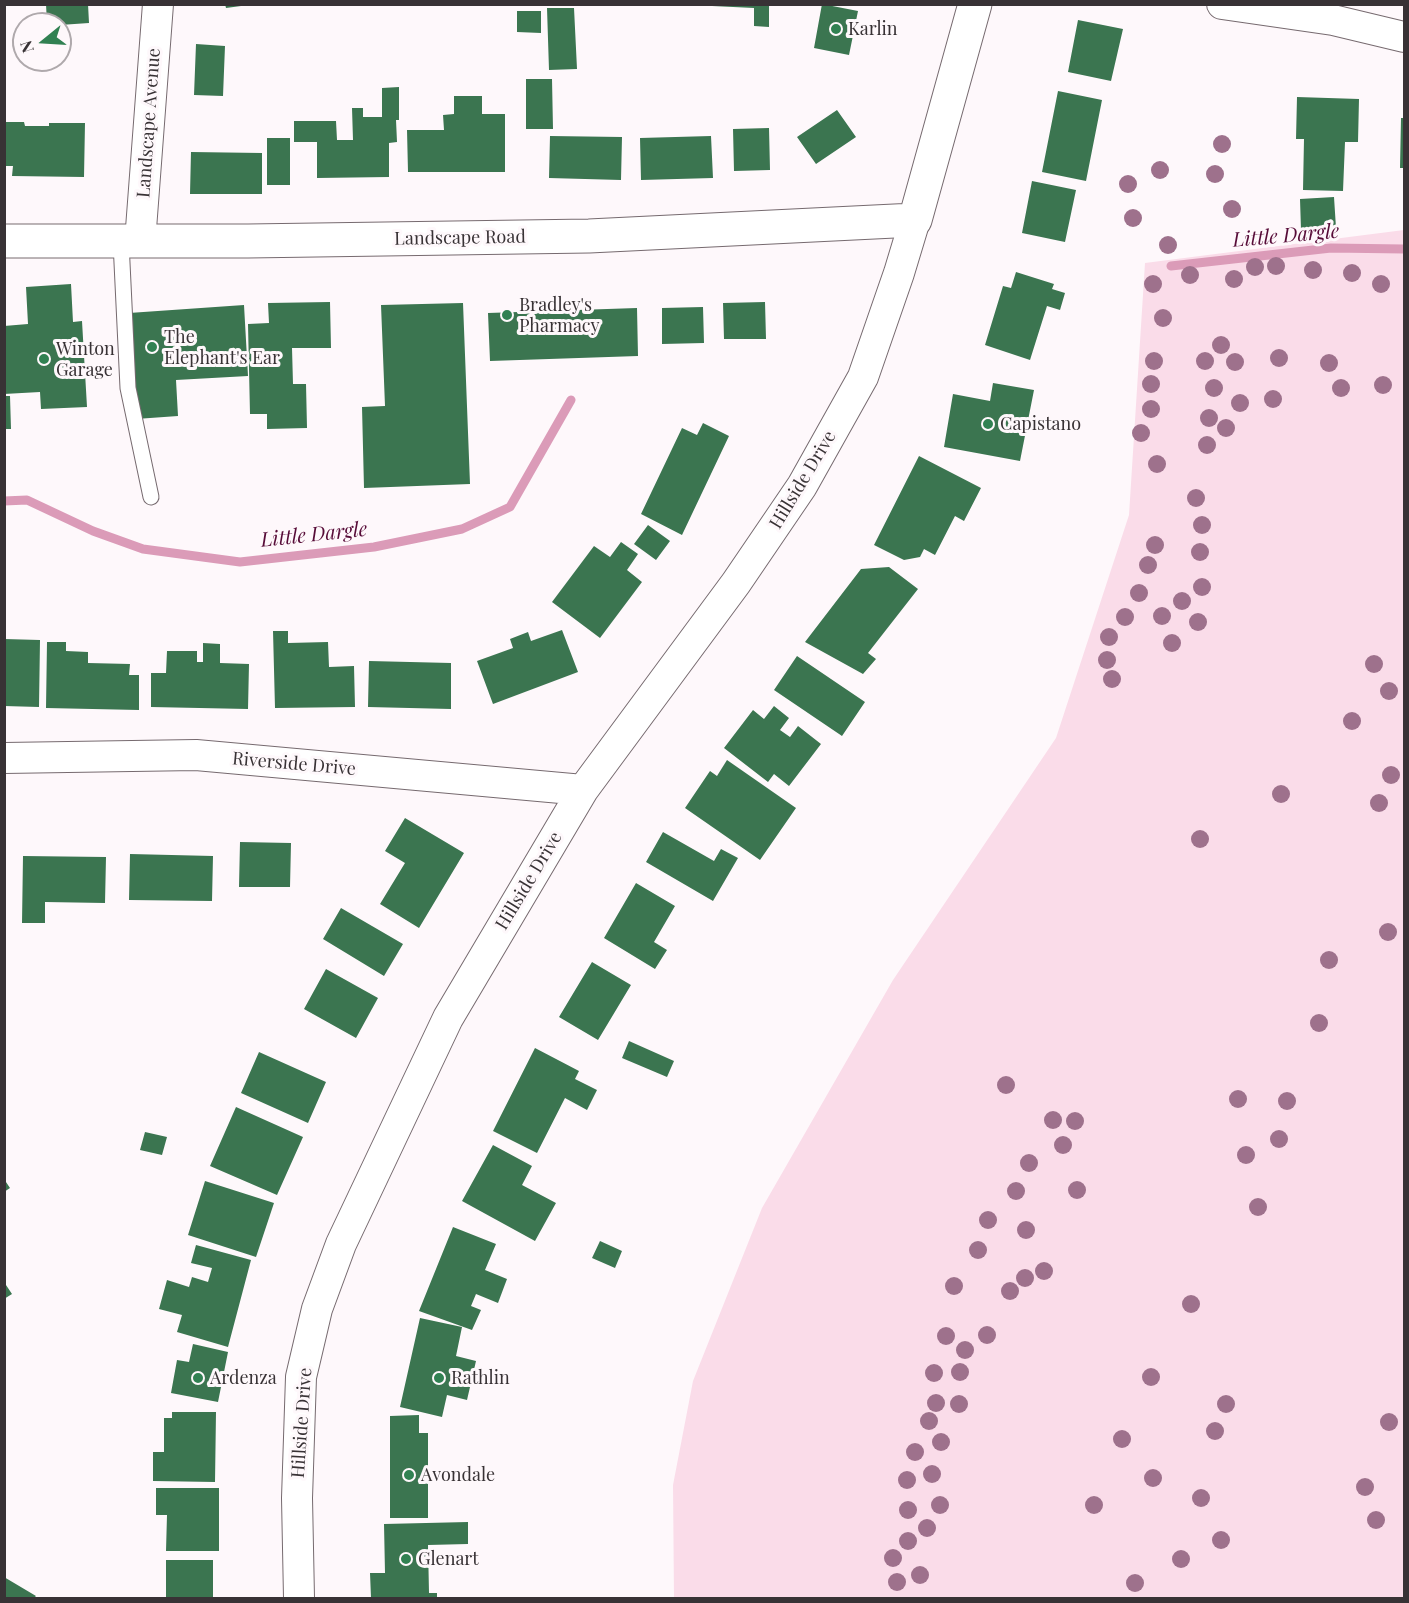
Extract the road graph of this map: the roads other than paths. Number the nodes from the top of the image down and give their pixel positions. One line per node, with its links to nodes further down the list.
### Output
1 (158, 4): 7 (street, Landscape Avenue)
2 (975, 4): 5 (street)
3 (1222, 4): 4 (street)
4 (1404, 37)
5 (915, 220): 7 (street, Landscape Road); 10 (street, Hillside Drive)
6 (4, 241): 7 (street, Landscape Road)
7 (131, 242): 8 (lane)
8 (151, 497)
9 (4, 758): 10 (street, Riverside Drive)
10 (584, 790): 11 (street, Hillside Drive)
11 (299, 1599)

